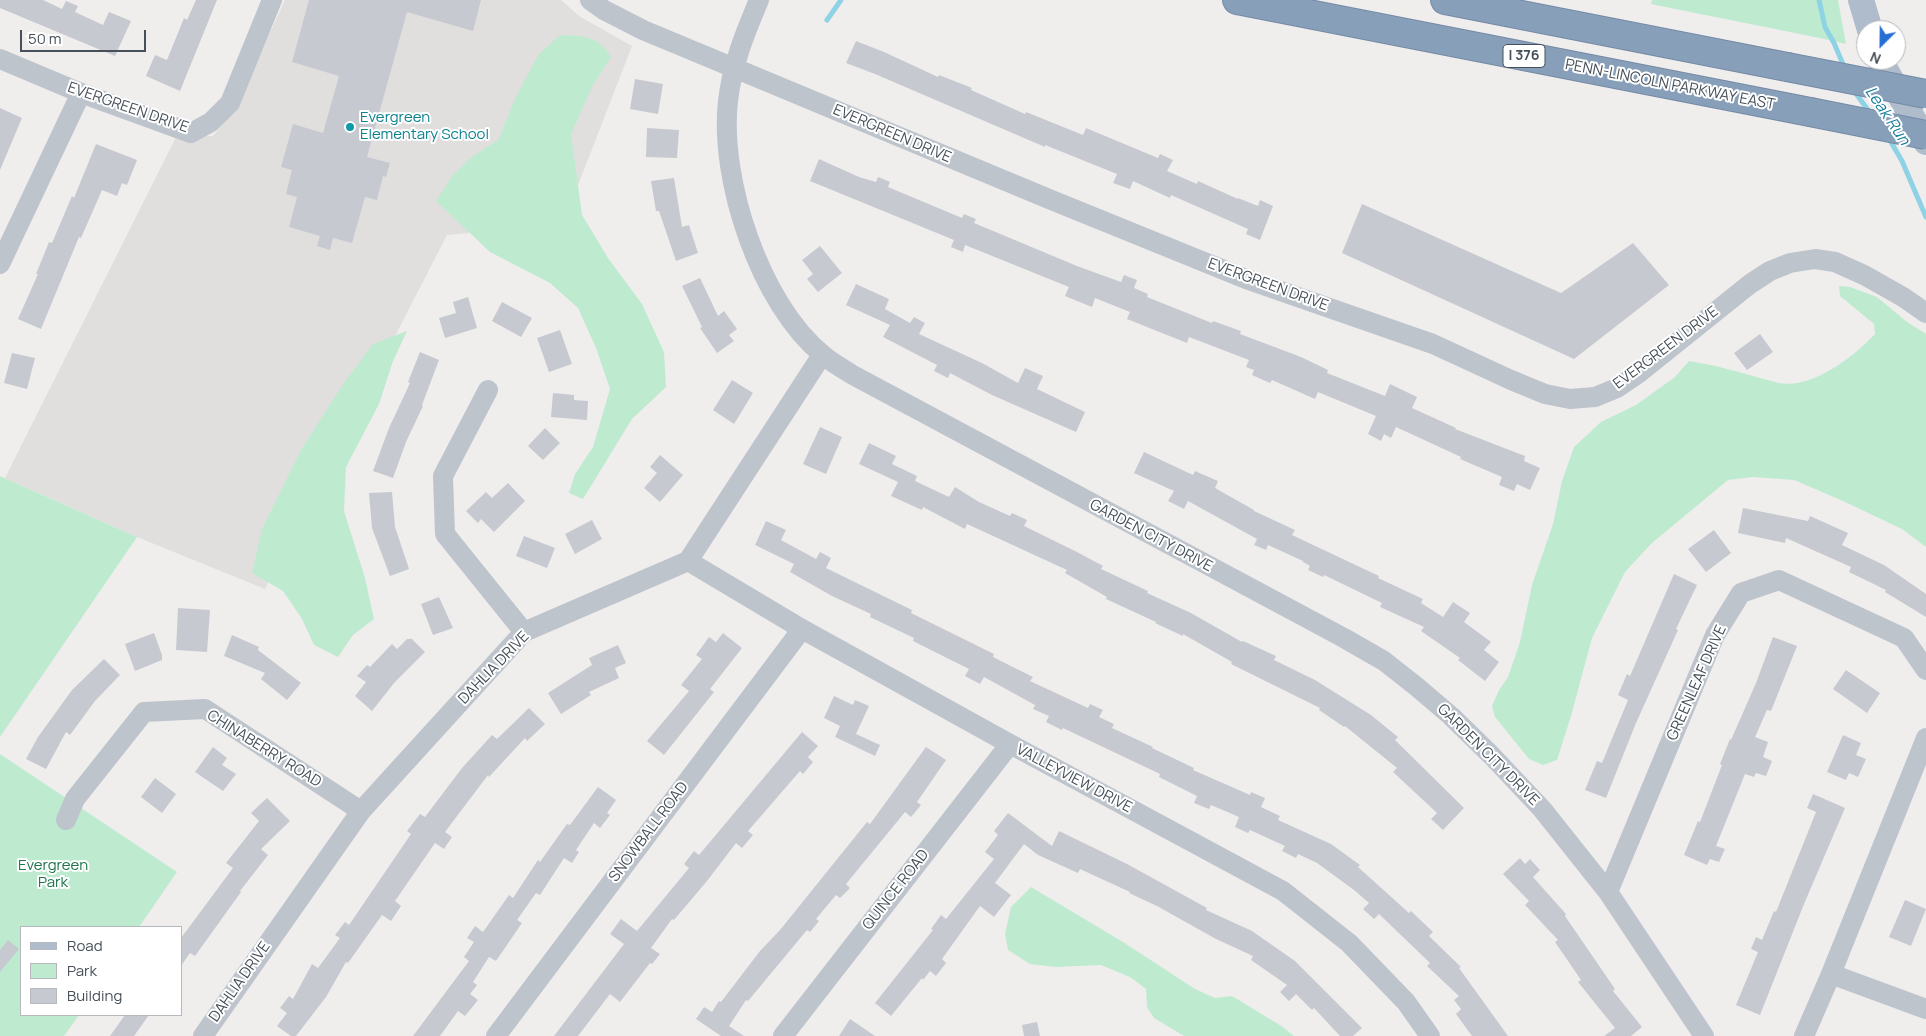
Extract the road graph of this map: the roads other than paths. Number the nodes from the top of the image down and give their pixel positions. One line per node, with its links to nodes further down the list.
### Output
1 (272, 0): 11 (street, EVERGREEN DRIVE)
2 (590, 0): 9 (street, EVERGREEN DRIVE)
3 (759, 0): 9 (street, GARDEN CITY DRIVE)
4 (1238, 0): 13 (highway, PENN-LINCOLN PARKWAY EAST / I 376, bridge)
5 (1445, 0): 12 (highway, bridge)
6 (1861, 0): 7 (main road)
7 (1867, 20)
8 (0, 59): 11 (street, EVERGREEN DRIVE)
9 (734, 68): 16 (street, EVERGREEN DRIVE); 17 (street, GARDEN CITY DRIVE)
10 (1886, 70): 14 (main road)
11 (81, 93): 15 (street)
12 (1926, 94)
13 (1926, 135)
14 (1926, 142)
15 (0, 264)
16 (1926, 313)
17 (822, 355): 19 (street); 27 (street, GARDEN CITY DRIVE)
18 (488, 390): 21 (street)
19 (688, 561): 20 (street, VALLEYVIEW DRIVE); 21 (street, DAHLIA DRIVE)
20 (802, 629): 24 (street, VALLEYVIEW DRIVE); 31 (street, SNOWBALL ROAD)
21 (524, 632): 25 (street, DAHLIA DRIVE)
22 (1926, 670): 27 (street, GREENLEAF DRIVE)
23 (1926, 738): 28 (street)
24 (1010, 744): 32 (street, QUINCE ROAD); 33 (street, VALLEYVIEW DRIVE)
25 (361, 810): 26 (street, CHINABERRY ROAD); 30 (street, DAHLIA DRIVE)
26 (66, 820)
27 (1608, 892): 34 (street, GARDEN CITY DRIVE)
28 (1831, 974): 29 (street); 35 (street)
29 (1926, 1009)
30 (203, 1036)
31 (496, 1036)
32 (783, 1036)
33 (1430, 1036)
34 (1704, 1036)
35 (1804, 1036)

